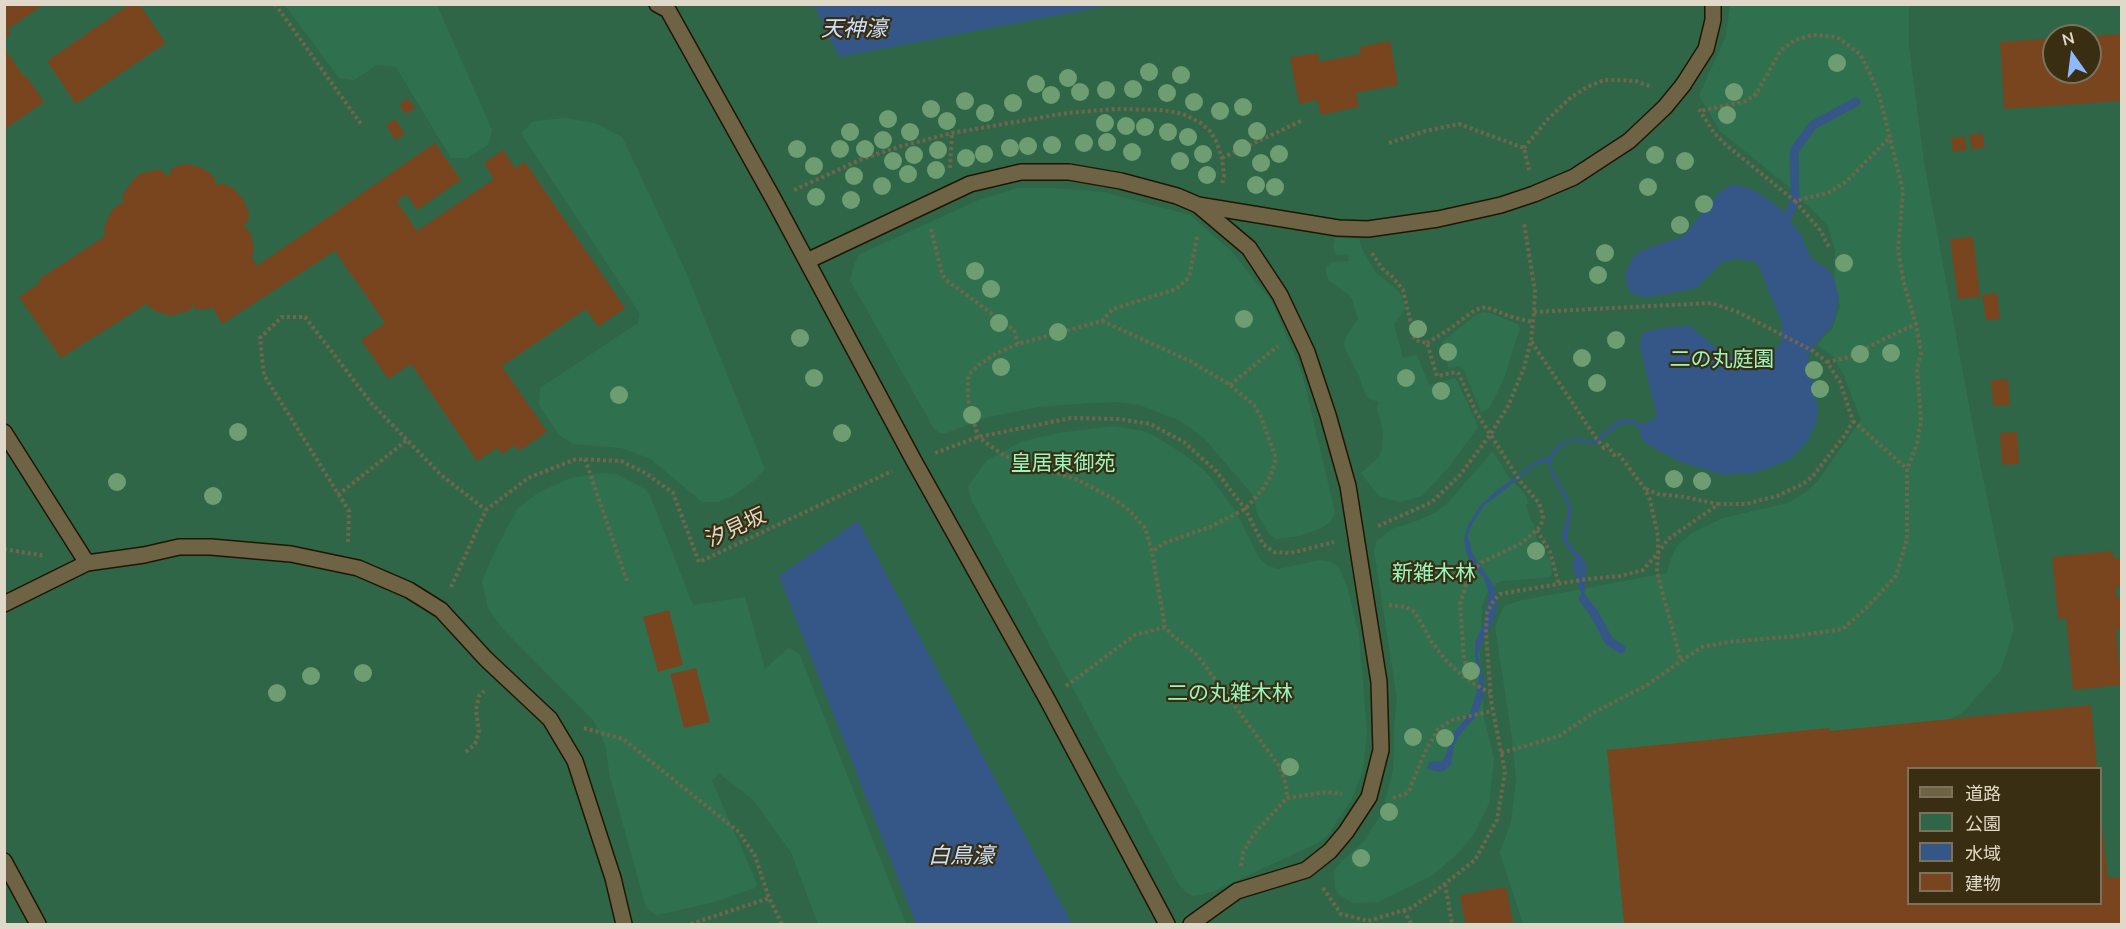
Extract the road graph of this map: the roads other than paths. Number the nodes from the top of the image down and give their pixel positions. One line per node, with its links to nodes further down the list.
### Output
1 (657, 4): 4 (street)
2 (1713, 4): 3 (street)
3 (1198, 205): 4 (street); 12 (street)
4 (807, 261): 11 (street)
5 (4, 432): 6 (street)
6 (87, 563): 7 (street); 10 (street)
7 (4, 604)
8 (4, 861): 9 (street)
9 (38, 924)
10 (624, 924)
11 (1167, 924)
12 (1191, 924)

